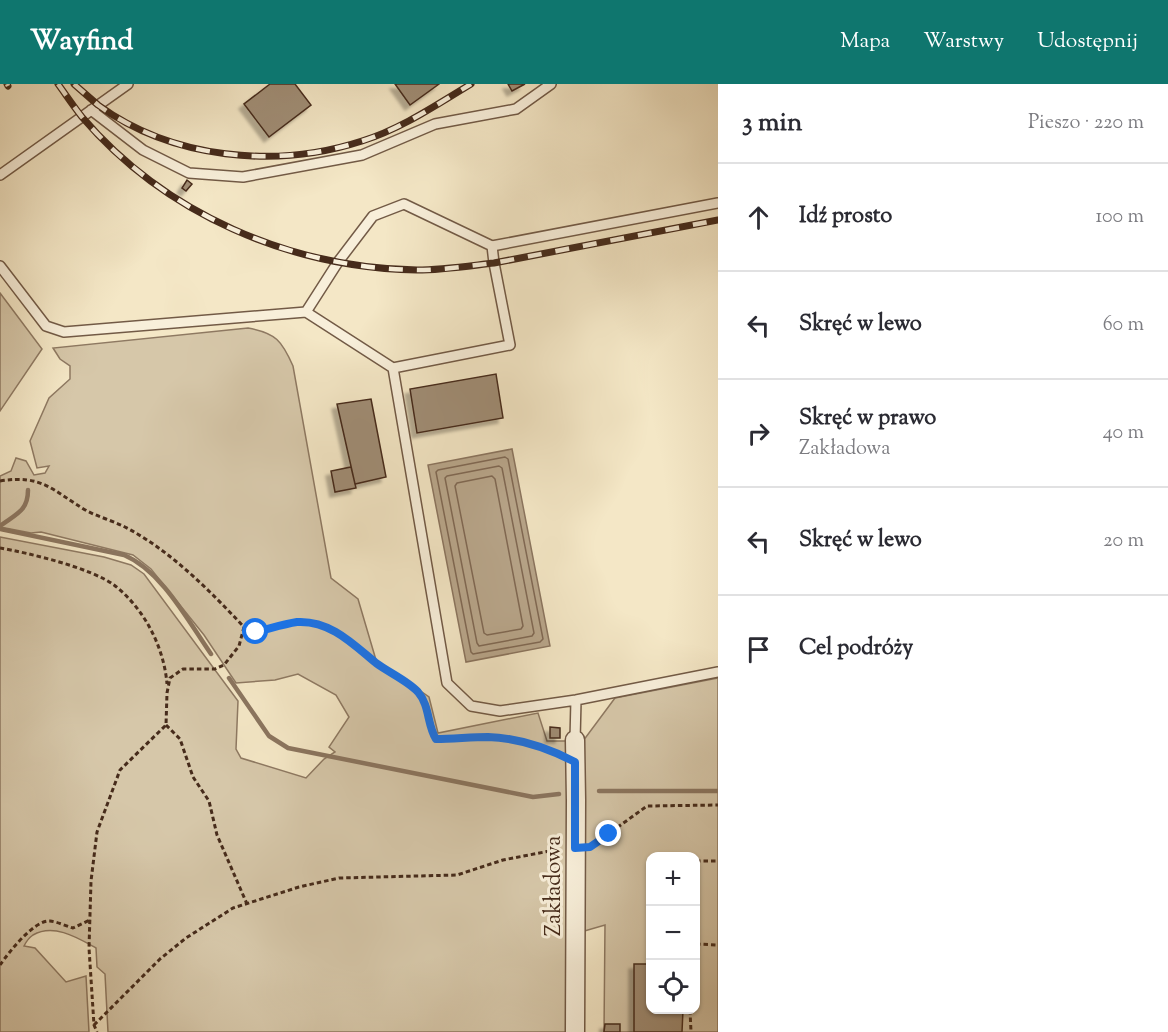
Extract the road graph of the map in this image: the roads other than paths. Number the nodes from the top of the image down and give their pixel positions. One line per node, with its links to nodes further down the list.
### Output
1 (128, 84): 3 (lane)
2 (551, 84): 3 (lane)
3 (91, 110): 4 (lane)
4 (0, 175)
5 (718, 203): 6 (lane)
6 (492, 246): 8 (lane); 9 (lane)
7 (0, 266): 8 (lane)
8 (306, 312): 9 (lane)
9 (393, 368): 11 (lane)
10 (718, 672): 11 (lane)
11 (576, 700): 12 (lane)
12 (575, 740): 13 (street, Zakładowa)
13 (575, 1032)

